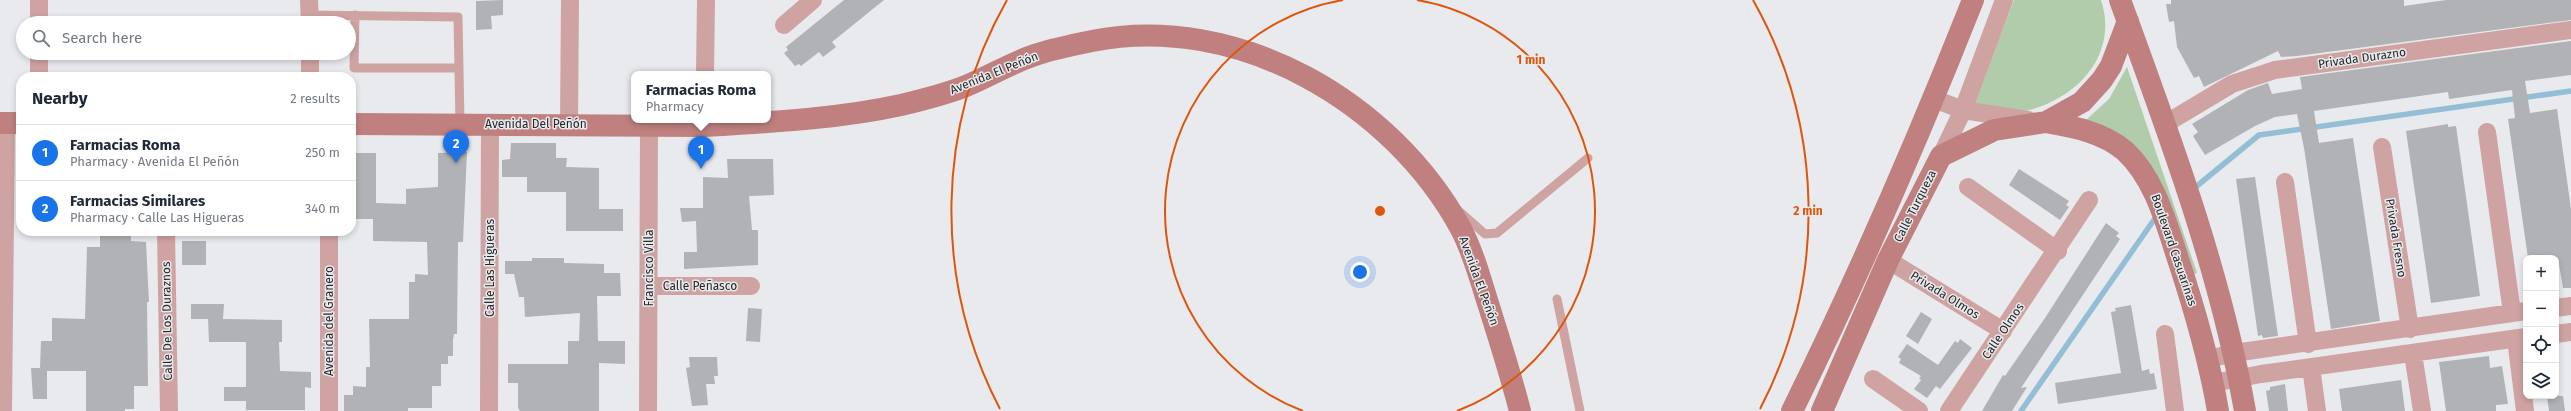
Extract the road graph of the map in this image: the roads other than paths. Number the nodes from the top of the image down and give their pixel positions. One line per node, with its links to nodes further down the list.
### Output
1 (38, 0): 10 (street)
2 (570, 0): 30 (street)
3 (706, 0): 18 (street)
4 (813, 0): 12 (street)
5 (1973, 0): 21 (street, Calle Turqueza)
6 (2004, 0): 22 (street, Calle Turqueza)
7 (2120, 0): 11 (street)
8 (309, 13): 9 (lane)
9 (355, 15): 17 (lane)
10 (39, 16)
11 (2128, 21): 24 (street); 31 (street)
12 (784, 25)
13 (2571, 30): 31 (street, Privada Durazno)
14 (39, 60): 19 (street)
15 (310, 60): 20 (street)
16 (354, 60): 17 (lane)
17 (458, 68): 28 (lane)
18 (706, 71)
19 (39, 72)
20 (310, 72)
21 (1934, 99): 22 (street, Boulevard Casuarinas); 74 (street, Calle Turqueza)
22 (1963, 110): 24 (street, Boulevard Casuarinas); 35 (street, Calle Turqueza)
23 (771, 119): 39 (street, Avenida El Peñón)
24 (2046, 122): 35 (street); 48 (street, Boulevard Casuarinas)
25 (9, 123): 67 (street)
26 (705, 123): 32 (street, Avenida El Peñón)
27 (356, 124): 28 (street, Avenida Del Peñón)
28 (460, 124): 29 (street, Avenida Del Peñón)
29 (490, 124): 30 (street, Avenida Del Peñón); 70 (street, Calle Las Higueras)
30 (569, 124): 32 (street, Avenida Del Peñón)
31 (2165, 124): 45 (street)
32 (649, 126): 46 (street, Francisco Villa)
33 (2487, 132): 52 (street)
34 (2382, 147): 53 (street, Privada Fresno)
35 (1941, 156): 44 (street, Calle Turqueza)
36 (1588, 158): 39 (lane)
37 (2285, 182): 59 (street)
38 (1968, 187): 43 (street)
39 (1439, 193): 72 (street, Avenida El Peñón)
40 (2089, 200): 43 (street, Calle Olmos)
41 (166, 236): 68 (street, Calle De Los Duraznos)
42 (329, 236): 69 (street, Avenida del Granero)
43 (2058, 251): 54 (street, Calle Olmos)
44 (1888, 260): 54 (street, Privada Olmos); 75 (street, Calle Turqueza)
45 (2217, 283): 48 (street); 60 (street)
46 (649, 286): 47 (street, Calle Peñasco); 71 (street, Francisco Villa)
47 (751, 286)
48 (2189, 292): 62 (street, Boulevard Casuarinas)
49 (1557, 299): 73 (lane)
50 (2571, 306): 51 (street)
51 (2559, 308)
52 (2519, 312): 53 (street)
53 (2410, 330): 59 (street)
54 (2003, 331): 77 (street, Calle Olmos)
55 (2571, 332): 57 (street)
56 (2165, 334): 78 (street)
57 (2559, 334)
58 (2521, 338): 61 (street); 83 (street)
59 (2308, 344): 60 (street)
60 (2234, 353): 62 (street); 64 (street)
61 (2413, 354): 63 (street); 82 (street)
62 (2208, 359): 66 (street, Boulevard Casuarinas)
63 (2311, 367): 64 (street); 81 (street)
64 (2239, 378): 66 (street); 80 (street)
65 (1873, 379): 76 (street)
66 (2213, 383): 79 (street, Boulevard Casuarinas)
67 (3, 411)
68 (169, 411)
69 (329, 411)
70 (489, 411)
71 (648, 411)
72 (1520, 411)
73 (1580, 411)
74 (1792, 411)
75 (1822, 411)
76 (1919, 411)
77 (1949, 411)
78 (2175, 411)
79 (2218, 411)
80 (2245, 411)
81 (2317, 411)
82 (2422, 411)
83 (2525, 411)

